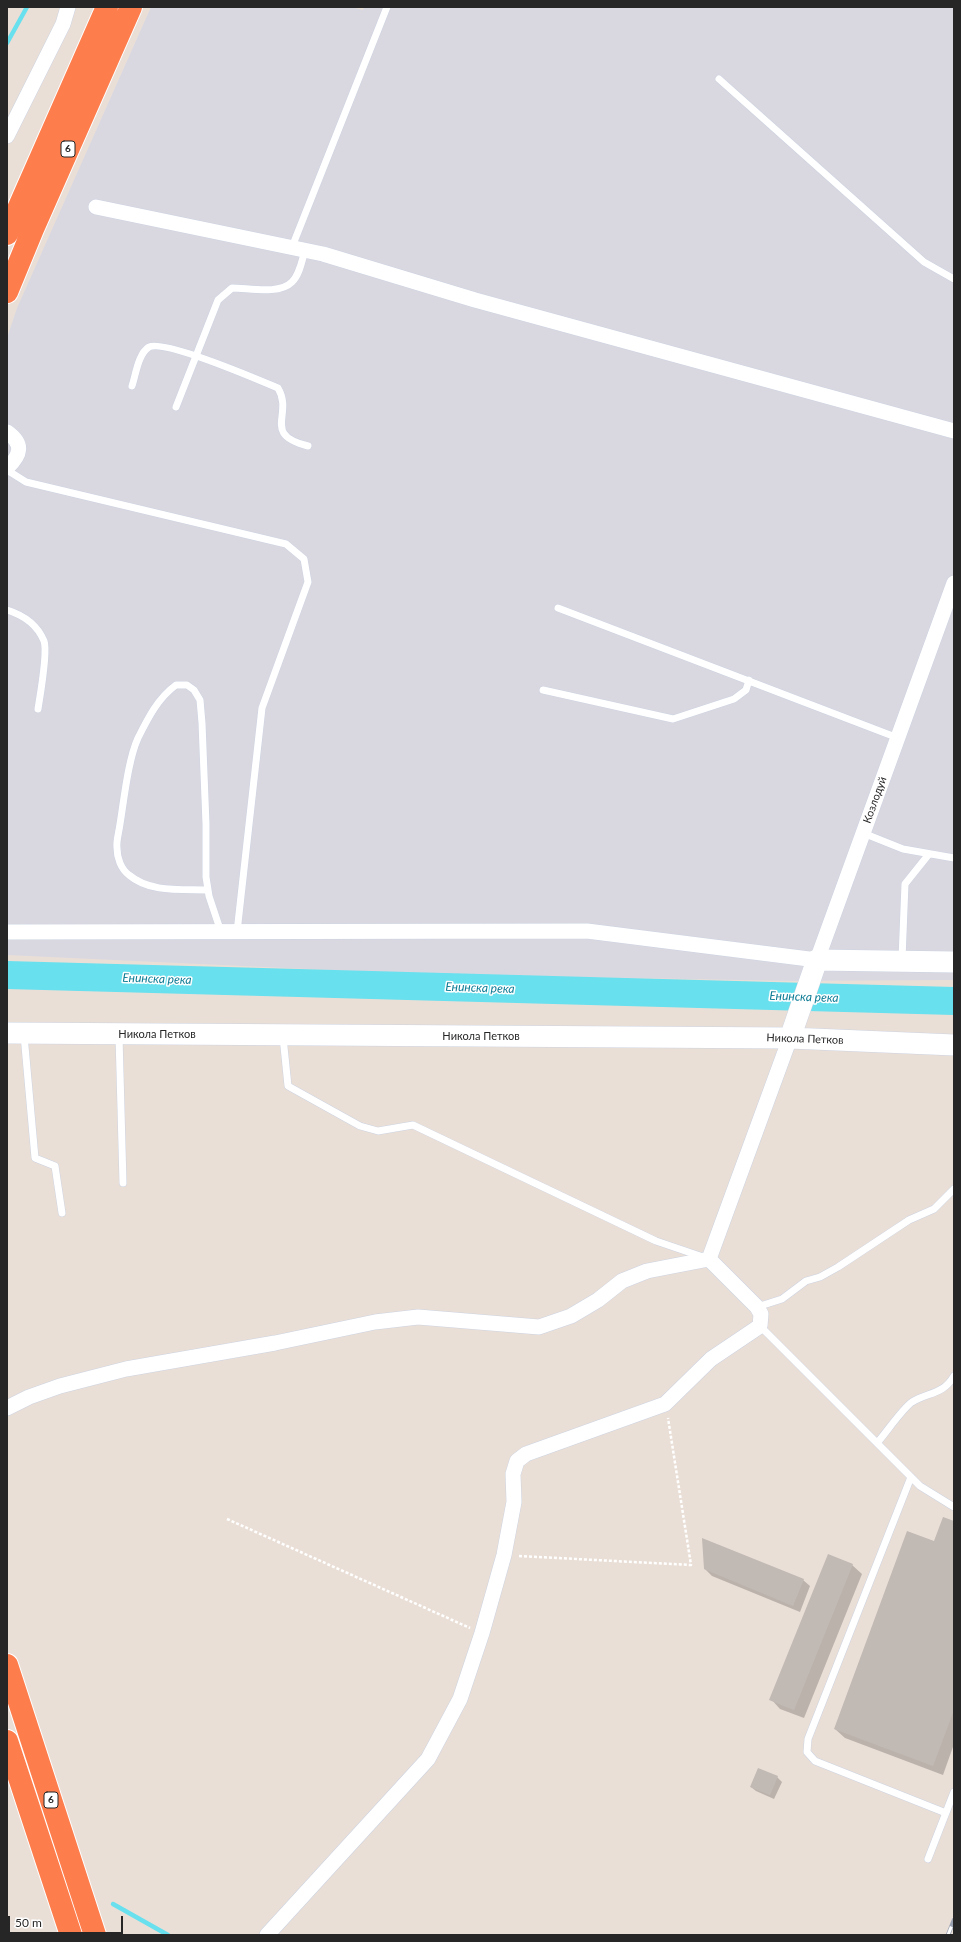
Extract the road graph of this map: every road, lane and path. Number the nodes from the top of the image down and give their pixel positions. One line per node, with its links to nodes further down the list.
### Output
1 (68, 7): 6 (street)
2 (107, 7): 8 (highway, 6)
3 (131, 7): 11 (highway, 6)
4 (387, 7): 9 (lane)
5 (719, 79): 10 (lane)
6 (7, 136)
7 (96, 207): 9 (street)
8 (7, 234)
9 (298, 249): 12 (lane); 15 (street)
10 (954, 279)
11 (7, 292)
12 (196, 356): 13 (lane); 14 (lane); 17 (lane)
13 (132, 386)
14 (176, 407)
15 (954, 431)
16 (7, 432): 18 (street)
17 (308, 446)
18 (7, 469): 32 (lane)
19 (954, 583): 25 (street, Козлодуй)
20 (558, 608): 22 (lane)
21 (7, 610): 24 (lane)
22 (749, 680): 23 (lane); 25 (lane)
23 (543, 690)
24 (38, 709)
25 (898, 738): 26 (street, Козлодуй)
26 (863, 833): 27 (lane); 35 (street, Козлодуй)
27 (929, 854): 28 (lane); 33 (lane)
28 (954, 858)
29 (208, 890): 29 (lane); 31 (lane)
30 (7, 932): 31 (street)
31 (221, 932): 32 (street)
32 (237, 932): 35 (street)
33 (902, 962): 34 (main road); 35 (main road)
34 (954, 962)
35 (814, 968): 39 (main road, Козлодуй)
36 (15, 1033): 37 (main road, Никола Петков); 43 (lane)
37 (119, 1034): 38 (main road, Никола Петков); 41 (lane)
38 (283, 1034): 39 (main road, Никола Петков); 44 (lane)
39 (790, 1038): 40 (main road, Никола Петков); 44 (street)
40 (954, 1045)
41 (123, 1183)
42 (954, 1189): 45 (lane)
43 (62, 1213)
44 (709, 1259): 45 (street); 49 (street)
45 (757, 1307): 46 (street)
46 (760, 1326): 48 (street); 50 (lane)
47 (954, 1376): 50 (lane)
48 (665, 1404): 54 (street); 54 (path)
49 (7, 1408)
50 (877, 1443): 51 (lane)
51 (911, 1477): 52 (lane); 59 (lane)
52 (954, 1507)
53 (227, 1519): 55 (path)
54 (504, 1555): 55 (street)
55 (482, 1633): 63 (street)
56 (7, 1665): 62 (highway, 6)
57 (7, 1741): 61 (highway, 6)
58 (954, 1792): 59 (lane)
59 (946, 1813): 60 (lane)
60 (928, 1859)
61 (71, 1935)
62 (95, 1935)
63 (267, 1935)

